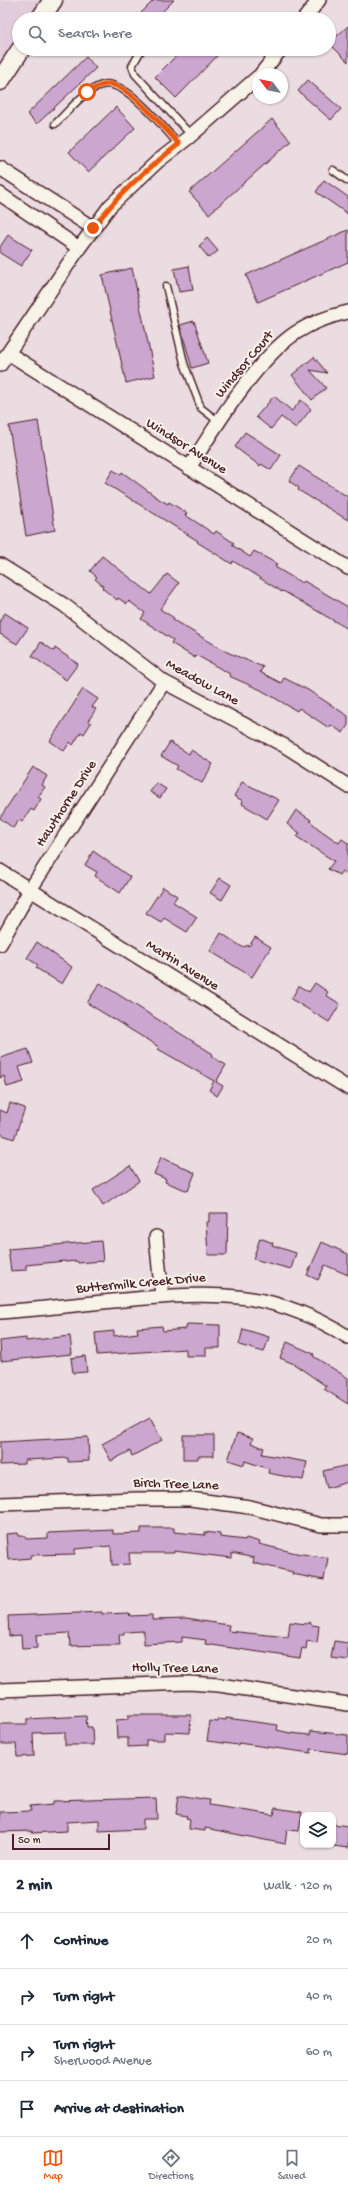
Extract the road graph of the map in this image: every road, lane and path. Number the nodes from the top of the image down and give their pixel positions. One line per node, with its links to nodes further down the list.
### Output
1 (53, 0): 3 (main road)
2 (319, 0): 4 (street)
3 (45, 12)
4 (310, 12)
5 (16, 56): 9 (main road)
6 (138, 56): 12 (lane)
7 (275, 56): 8 (street)
8 (266, 68)
9 (0, 80)
10 (252, 82): 12 (street)
11 (55, 124): 13 (lane)
12 (191, 135): 13 (street)
13 (179, 144): 18 (street)
14 (0, 168): 18 (street)
15 (333, 170): 16 (lane)
16 (348, 181)
17 (0, 194): 19 (street)
18 (93, 228): 19 (street)
19 (79, 248): 22 (street)
20 (166, 286): 24 (lane)
21 (348, 312): 24 (street, Windsor Court)
22 (8, 353): 23 (street); 25 (street, Windsor Avenue)
23 (0, 365)
24 (219, 422): 25 (street, Windsor Court)
25 (189, 468): 27 (street, Windsor Avenue)
26 (0, 565): 28 (street, Meadow Lane)
27 (348, 568)
28 (164, 682): 29 (street, Meadow Lane); 31 (street, Hawthorne Drive)
29 (348, 786)
30 (0, 871): 31 (street, Martin Avenue)
31 (30, 890): 32 (street, Hawthorne Drive); 33 (street, Martin Avenue)
32 (0, 944)
33 (348, 1088)
34 (156, 1237): 35 (street)
35 (162, 1296): 36 (street, Buttermilk Creek Drive); 37 (street, Buttermilk Creek Drive)
36 (0, 1312)
37 (348, 1338)
38 (0, 1504): 39 (street, Birch Tree Lane)
39 (348, 1525)
40 (0, 1690): 41 (street, Holly Tree Lane)
41 (348, 1704)

